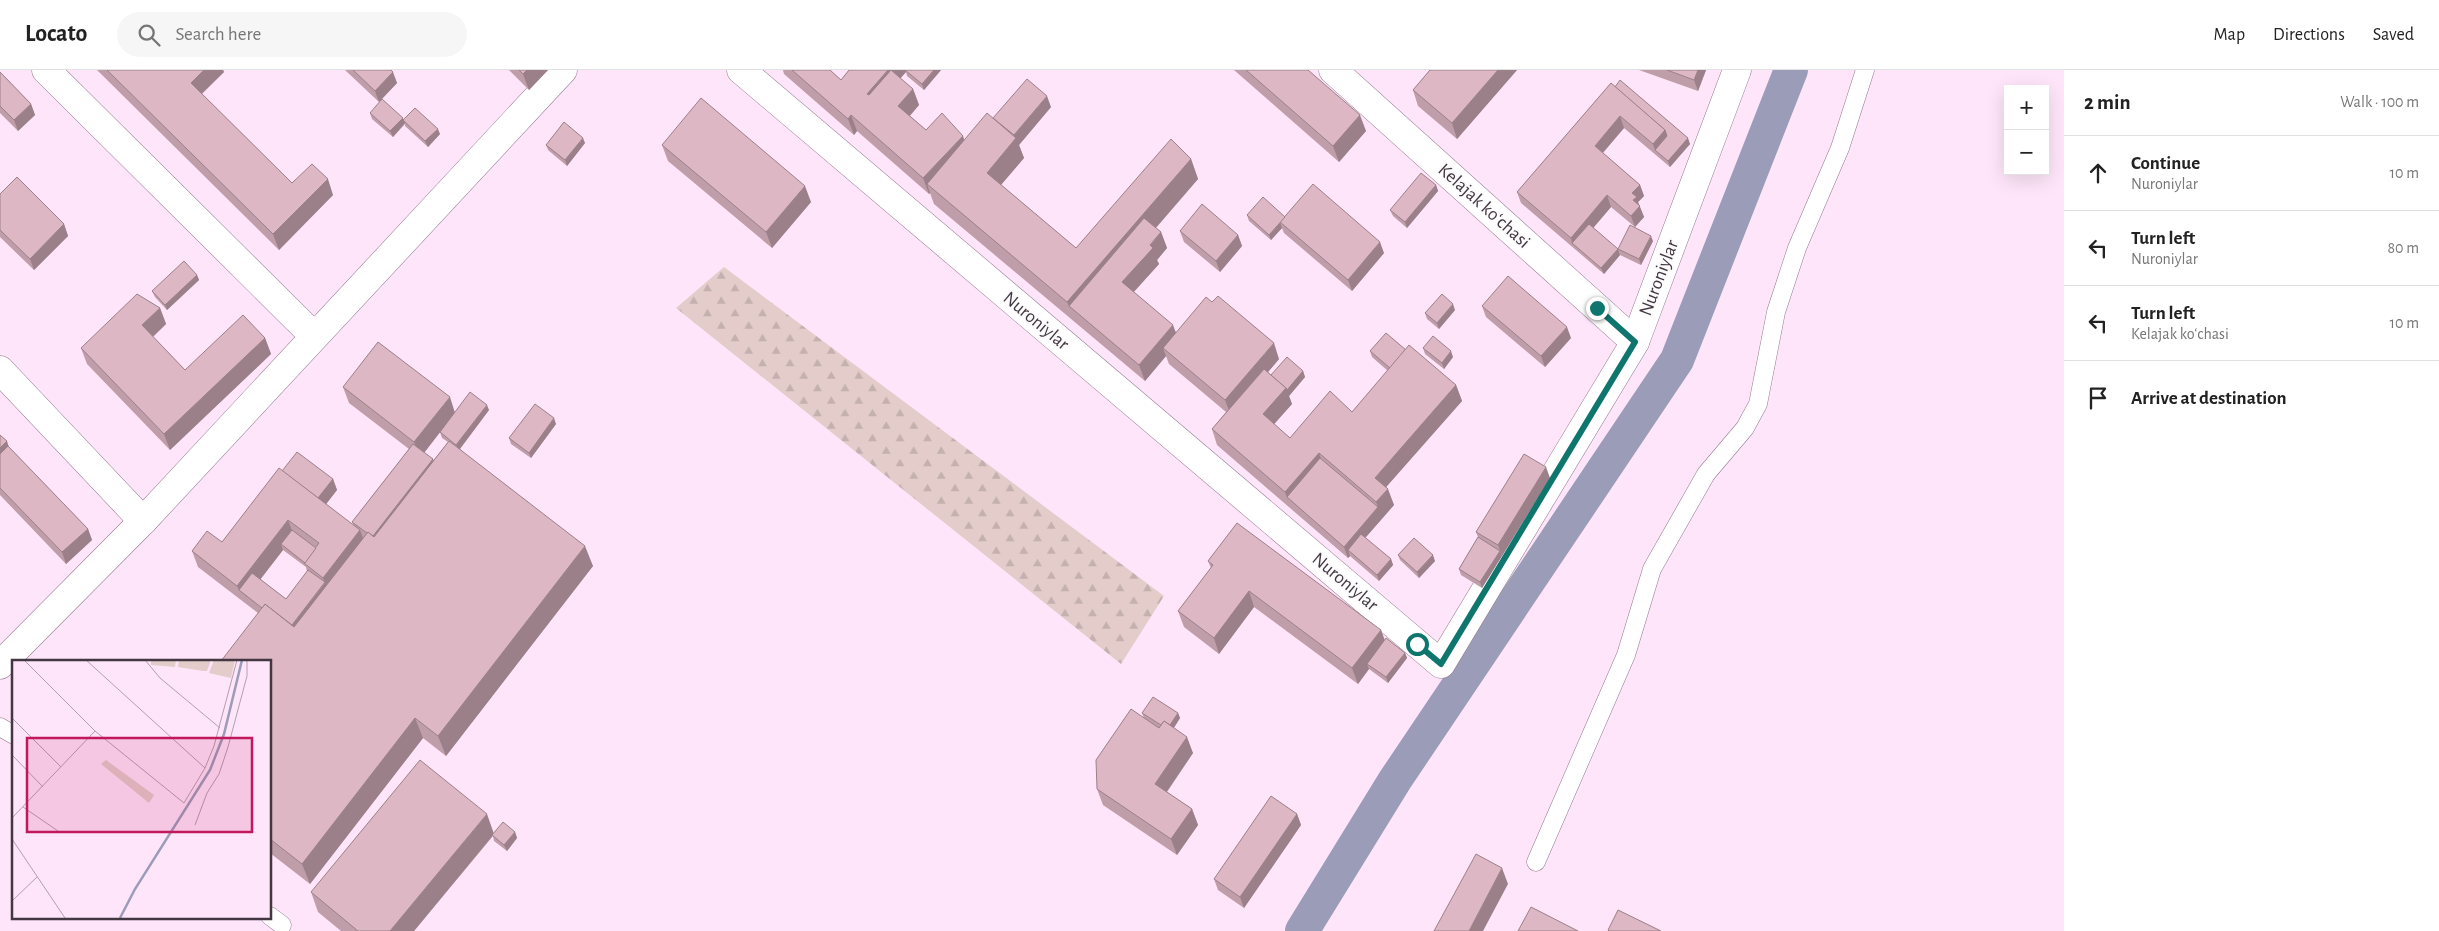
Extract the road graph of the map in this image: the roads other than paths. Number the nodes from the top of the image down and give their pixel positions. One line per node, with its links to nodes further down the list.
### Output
1 (46, 70): 7 (street)
2 (563, 70): 7 (street)
3 (741, 70): 8 (street, Nuroniylar)
4 (1333, 70): 8 (street, Kelajak koʻchasi)
5 (1737, 70): 8 (street, Nuroniylar)
6 (1865, 70): 14 (lane)
7 (314, 336): 10 (street)
8 (1635, 342)
9 (0, 370): 10 (street)
10 (143, 521): 11 (street)
11 (0, 665)
12 (0, 727): 13 (lane)
13 (12, 734)
14 (1536, 862)

